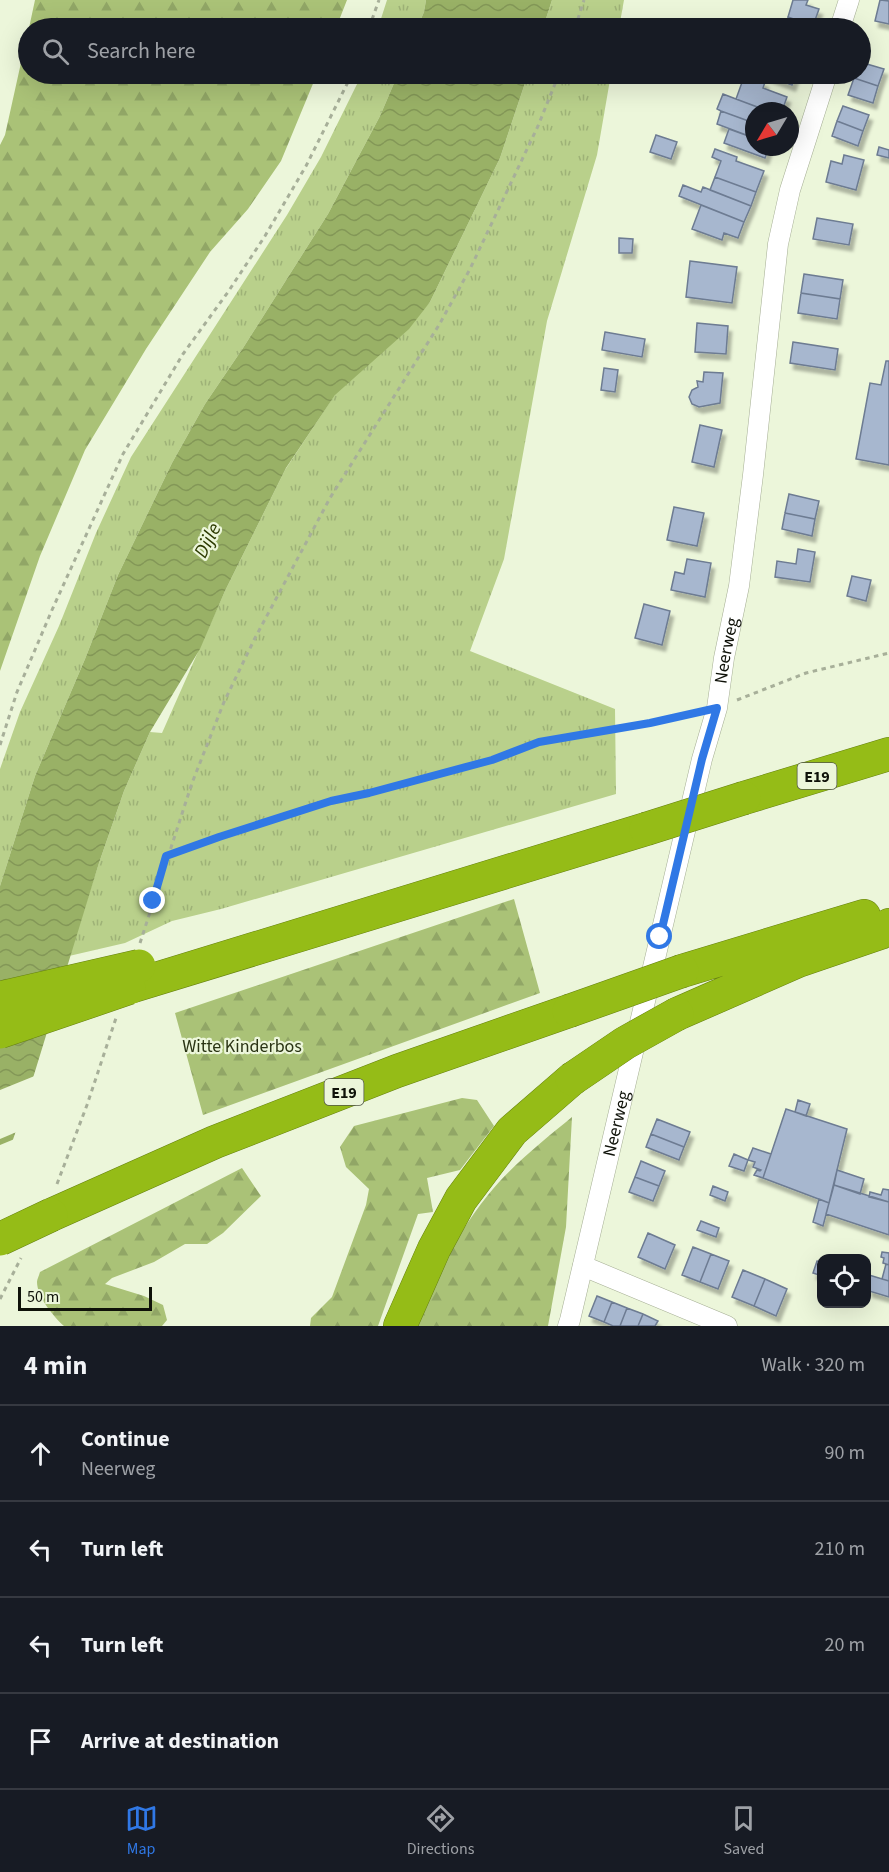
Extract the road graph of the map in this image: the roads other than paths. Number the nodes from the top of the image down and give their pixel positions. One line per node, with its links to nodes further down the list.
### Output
1 (849, 0): 2 (street)
2 (843, 18)
3 (824, 84): 11 (street, Neerweg)
4 (889, 754): 7 (highway, E19, bridge)
5 (889, 908): 10 (highway, E19, bridge)
6 (889, 925): 12 (highway, bridge)
7 (132, 978): 8 (highway, bridge); 9 (highway, E19, bridge)
8 (0, 998)
9 (0, 1032)
10 (11, 1248)
11 (583, 1266): 13 (street, Neerweg); 14 (street)
12 (399, 1326)
13 (568, 1326)
14 (727, 1326)

